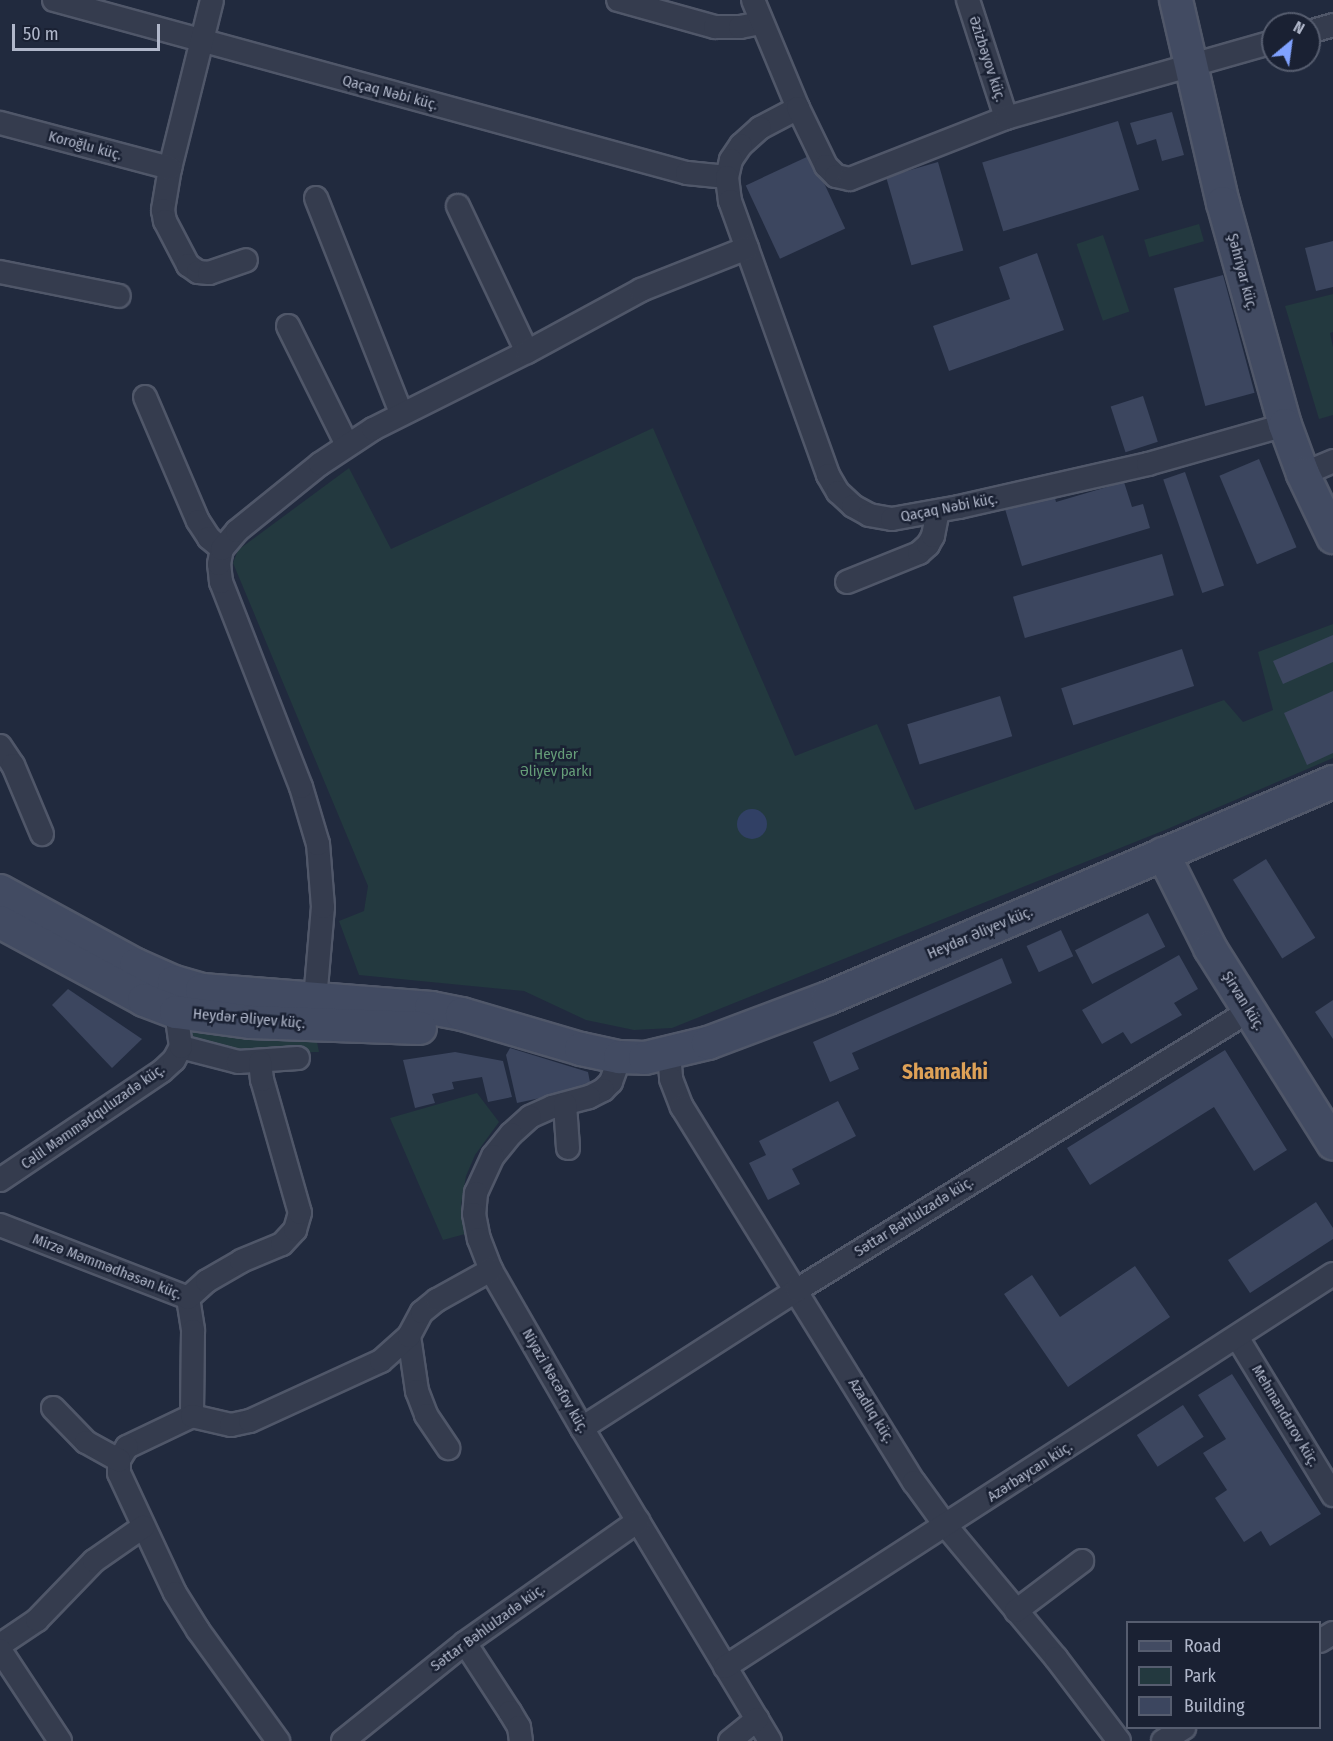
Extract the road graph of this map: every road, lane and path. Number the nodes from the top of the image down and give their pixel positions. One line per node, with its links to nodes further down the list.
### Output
1 (54, 0): 8 (street, Qaçaq Nəbi küç.)
2 (212, 0): 8 (street)
3 (618, 0): 7 (street)
4 (753, 0): 7 (street)
5 (968, 0): 12 (street, Əzizbəyov küç.)
6 (1176, 0): 10 (street, Şəhriyar küç.)
7 (761, 23): 11 (street)
8 (201, 42): 14 (street); 15 (street, Qaçaq Nəbi küç.)
9 (1261, 45): 10 (street)
10 (1191, 65): 12 (street); 26 (street, Şəhriyar küç.)
11 (798, 108): 12 (street); 15 (street)
12 (1006, 118)
13 (0, 123): 14 (street, Koroğlu küç.)
14 (170, 168): 19 (street)
15 (727, 177): 18 (street, Qaçaq Nəbi küç.)
16 (316, 198): 25 (street)
17 (458, 206): 23 (street)
18 (747, 248): 23 (street); 30 (street, Qaçaq Nəbi küç.)
19 (246, 260)
20 (0, 272): 21 (street)
21 (119, 296)
22 (288, 326): 27 (street)
23 (527, 352): 25 (street)
24 (145, 397): 32 (street)
25 (401, 413): 27 (street)
26 (1285, 425): 29 (street, Şəhriyar küç.); 30 (street, Qaçaq Nəbi küç.)
27 (347, 445): 32 (street)
28 (1333, 460): 29 (street)
29 (1303, 474): 31 (street, Şəhriyar küç.)
30 (938, 511): 33 (street)
31 (1333, 537)
32 (222, 549): 40 (street)
33 (847, 582)
34 (0, 746): 36 (street)
35 (1333, 782): 37 (street, Heydər Əliyev küç.)
36 (42, 834)
37 (1163, 854): 41 (street, Şirvan küç.); 45 (street, Heydər Əliyev küç.)
38 (0, 891): 40 (street)
39 (0, 922): 42 (street, Heydər Əliyev küç.)
40 (315, 1000): 43 (street)
41 (1249, 1011): 50 (street, Şirvan küç.); 56 (street, Səttar Bəhlulzadə küç.)
42 (177, 1012): 43 (street, Heydər Əliyev küç.); 44 (street)
43 (519, 1031): 46 (street, Heydər Əliyev küç.)
44 (181, 1047): 48 (street); 52 (street, Cəlil Məmmədquluzadə küç.)
45 (669, 1054): 46 (street, Heydər Əliyev küç.); 56 (street, Azadlıq küç.)
46 (620, 1057): 49 (street, Niyazi Nəcəfov küç.)
47 (298, 1058): 48 (street)
48 (260, 1062): 57 (street)
49 (565, 1104): 51 (street); 54 (street, Niyazi Nəcəfov küç.)
50 (1333, 1143)
51 (568, 1148)
52 (0, 1180)
53 (0, 1225): 57 (street, Mirzə Məmmədhəsən küç.)
54 (491, 1270): 58 (street); 62 (street, Niyazi Nəcəfov küç.)
55 (1333, 1274): 59 (street, Azərbaycan küç.)
56 (797, 1290): 62 (street, Səttar Bəhlulzadə küç.); 68 (street, Azadlıq küç.)
57 (188, 1298): 61 (street, Mirzə Məmmədhəsən küç.)
58 (409, 1336): 61 (street); 63 (street)
59 (1237, 1337): 65 (street, Mehmandarov küç.); 68 (street, Azərbaycan küç.)
60 (53, 1408): 64 (street)
61 (192, 1416): 64 (street)
62 (582, 1428): 66 (street, Niyazi Nəcəfov küç.)
63 (448, 1448)
64 (118, 1460): 67 (street)
65 (1333, 1495)
66 (638, 1521): 71 (street, Səttar Bəhlulzadə küç.); 74 (street, Niyazi Nəcəfov küç.)
67 (143, 1527): 72 (street); 79 (street)
68 (946, 1527): 70 (street, Azadlıq küç.); 74 (street, Azərbaycan küç.)
69 (1082, 1561): 70 (street)
70 (1016, 1611): 84 (street, Azadlıq küç.)
71 (465, 1643): 80 (street, Səttar Bəhlulzadə küç.); 81 (street)
72 (0, 1645)
73 (0, 1650): 75 (street)
74 (725, 1667): 76 (street, Niyazi Nəcəfov küç.)
75 (8, 1679): 78 (street)
76 (757, 1719): 82 (street); 83 (street, Niyazi Nəcəfov küç.)
77 (1182, 1729): 85 (street)
78 (60, 1741)
79 (278, 1741)
80 (343, 1741)
81 (521, 1741)
82 (730, 1741)
83 (770, 1741)
84 (1119, 1741)
85 (1163, 1741)

